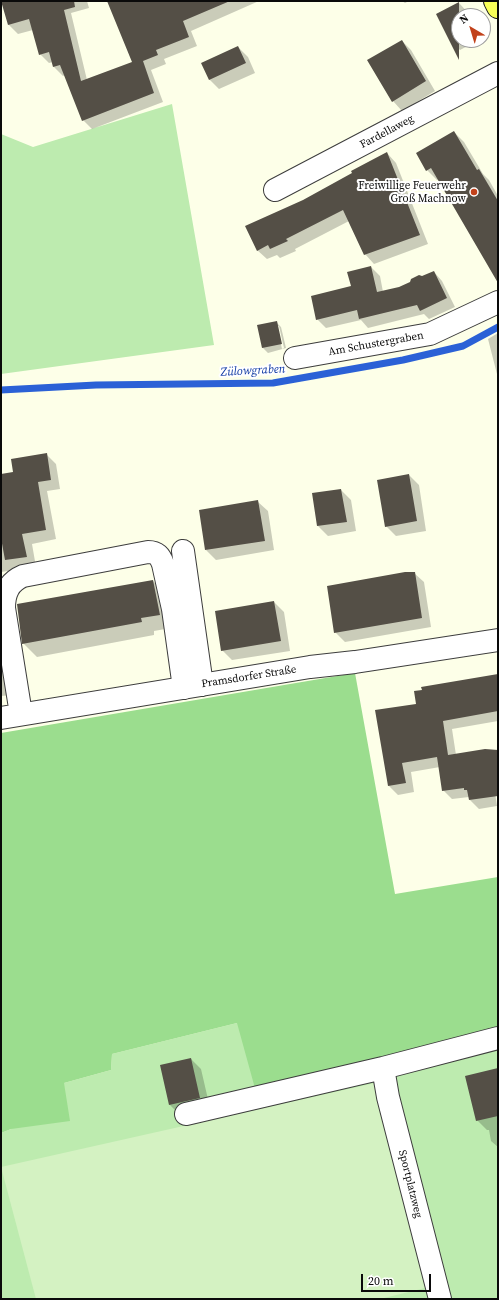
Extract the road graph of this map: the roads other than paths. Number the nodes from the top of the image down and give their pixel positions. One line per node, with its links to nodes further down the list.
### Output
1 (495, 1): 2 (main road)
2 (498, 7)
3 (498, 73): 4 (street, Fardellaweg)
4 (275, 190)
5 (498, 302): 6 (street, Am Schustergraben)
6 (295, 358)
7 (183, 551): 9 (street)
8 (498, 640): 9 (street, Pramsdorfer Straße)
9 (193, 686): 10 (street, Pramsdorfer Straße); 10 (street)
10 (11, 716)
11 (498, 1038): 12 (street)
12 (383, 1068): 13 (street); 14 (street, Sportplatzweg)
13 (186, 1114)
14 (440, 1299)

